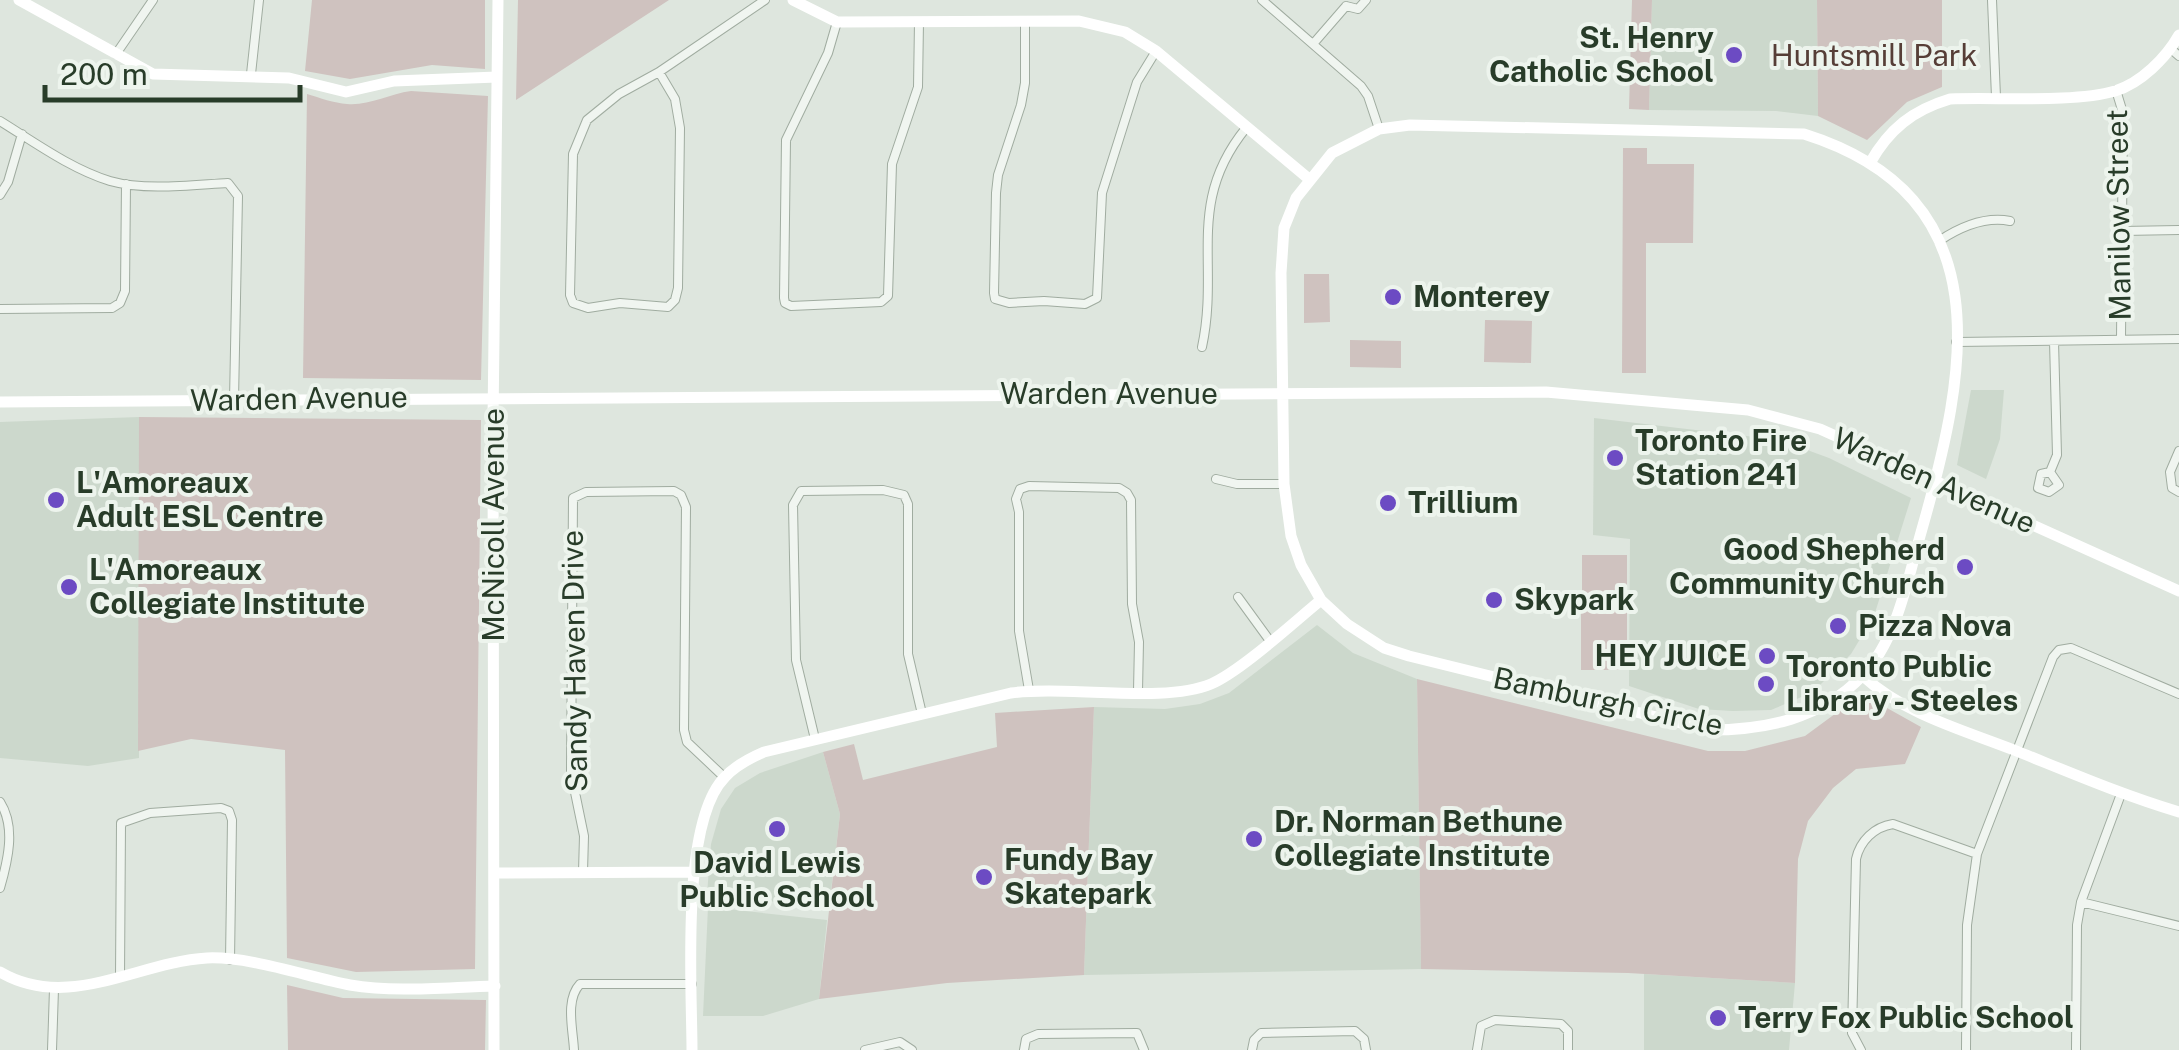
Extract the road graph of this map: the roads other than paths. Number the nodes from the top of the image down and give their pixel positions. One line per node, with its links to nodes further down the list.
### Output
1 (18, 0): 18 (street)
2 (153, 0): 18 (street)
3 (259, 0): 20 (street)
4 (498, 0): 21 (street, McNicoll Avenue)
5 (765, 0): 19 (street)
6 (793, 0): 12 (street)
7 (1262, 0): 15 (street)
8 (1366, 0): 10 (street)
9 (1992, 0): 23 (street)
10 (1344, 3): 15 (street)
11 (1025, 21): 13 (street); 16 (street); 16 (street)
12 (837, 22): 13 (street); 13 (street)
13 (919, 22)
14 (2179, 36): 17 (street)
15 (1313, 44): 26 (street)
16 (1156, 50): 25 (street)
17 (2175, 52): 22 (street)
18 (116, 54): 20 (street)
19 (660, 72): 19 (street)
20 (251, 74): 21 (street)
21 (497, 78): 43 (street, McNicoll Avenue)
22 (2116, 90): 23 (street); 34 (street, Manilow Street)
23 (1996, 97): 28 (street)
24 (0, 120): 27 (street)
25 (1246, 128): 29 (street); 41 (street)
26 (1380, 129): 28 (street, Bamburgh Circle); 29 (street, Bamburgh Circle)
27 (22, 134): 30 (street); 31 (street)
28 (1870, 163): 35 (street, Bamburgh Circle)
29 (1308, 179): 42 (street, Bamburgh Circle)
30 (126, 184): 36 (street); 44 (street)
31 (0, 195)
32 (2010, 220): 35 (street)
33 (2179, 230): 34 (street)
34 (2123, 231): 38 (street, Manilow Street)
35 (1938, 241): 40 (street, Bamburgh Circle)
36 (0, 308)
37 (2179, 339): 38 (street)
38 (2121, 340): 39 (street)
39 (2054, 341): 40 (street); 47 (street)
40 (1956, 342): 49 (street, Bamburgh Circle)
41 (1202, 347)
42 (1283, 392): 43 (street, Warden Avenue); 49 (street, Warden Avenue); 50 (street, Bamburgh Circle)
43 (493, 398): 44 (street, Warden Avenue); 70 (street, McNicoll Avenue)
44 (234, 400): 45 (street, Warden Avenue)
45 (0, 402)
46 (2179, 451): 51 (street)
47 (2050, 472)
48 (1216, 479): 50 (street)
49 (1935, 481): 52 (street, Warden Avenue); 56 (street, Bamburgh Circle)
50 (1284, 484): 54 (street, Bamburgh Circle)
51 (2179, 492)
52 (2179, 590)
53 (1238, 597): 55 (street)
54 (1322, 600): 55 (street); 56 (street, Bamburgh Circle)
55 (1270, 641): 58 (street)
56 (1863, 676): 62 (street)
57 (1029, 690): 58 (street); 58 (street); 60 (street)
58 (1138, 691)
59 (2179, 694): 62 (street)
60 (922, 714): 61 (street); 61 (street)
61 (815, 739): 63 (street)
62 (2017, 752): 64 (street); 67 (street)
63 (724, 777): 68 (street, Sandy Haven Drive); 69 (street)
64 (2121, 794): 66 (street); 72 (street)
65 (0, 802): 71 (street)
66 (2179, 812)
67 (1978, 854): 92 (street); 93 (street)
68 (583, 872): 69 (street); 70 (street)
69 (696, 872): 77 (street)
70 (494, 873): 78 (street, McNicoll Avenue)
71 (0, 888)
72 (2081, 902): 73 (street); 94 (street)
73 (2179, 926)
74 (230, 960): 76 (street); 76 (street); 78 (street)
75 (0, 972): 79 (street)
76 (120, 977): 79 (street)
77 (692, 984): 82 (street); 83 (street)
78 (495, 986): 81 (street, McNicoll Avenue)
79 (54, 989): 80 (street)
80 (52, 1050)
81 (494, 1050)
82 (574, 1050)
83 (692, 1050)
84 (865, 1050): 85 (street)
85 (912, 1050)
86 (1024, 1050): 87 (street)
87 (1144, 1050)
88 (1252, 1050): 89 (street)
89 (1366, 1050)
90 (1477, 1050): 91 (street)
91 (1568, 1050)
92 (1861, 1050)
93 (1966, 1050)
94 (2076, 1050)

